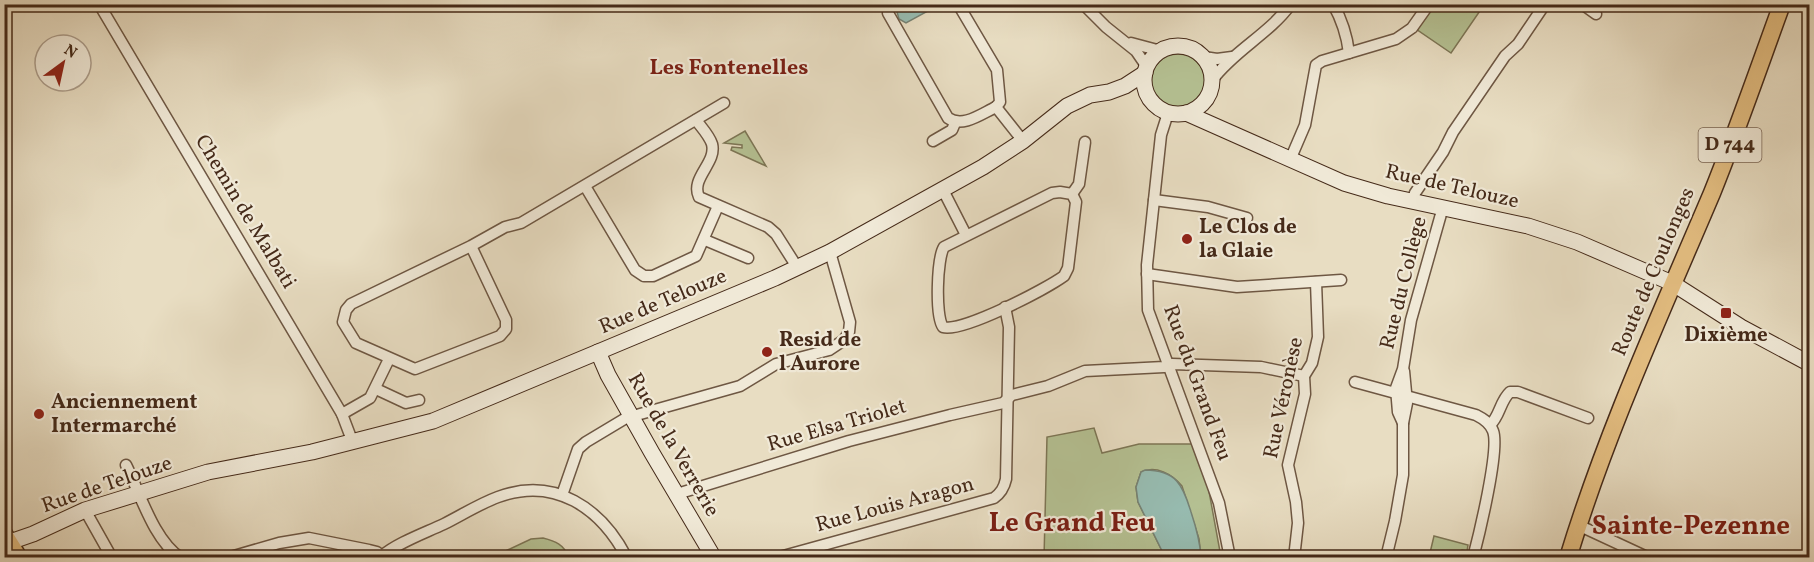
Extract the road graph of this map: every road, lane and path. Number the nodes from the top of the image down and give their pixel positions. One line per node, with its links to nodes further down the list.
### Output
1 (99, 4): 62 (street, Chemin de Malbati)
2 (890, 4): 27 (street)
3 (958, 4): 23 (street)
4 (1083, 4): 12 (street)
5 (1291, 4): 16 (street)
6 (1333, 4): 14 (street)
7 (1545, 4): 37 (street)
8 (1582, 4): 11 (street)
9 (1782, 4): 50 (main road, Route de Coulonges / D 744)
10 (1422, 6): 14 (street)
11 (1596, 14)
12 (1122, 39): 13 (street); 17 (street)
13 (1161, 51): 15 (street); 17 (street)
14 (1349, 54): 32 (street)
15 (1204, 57): 16 (street); 18 (street)
16 (1232, 57): 18 (street)
17 (1146, 70): 19 (street, Rue de Telouze); 21 (street)
18 (1212, 79): 20 (street)
19 (1109, 92): 21 (street, Rue de Telouze); 30 (street, Rue de Telouze)
20 (1208, 96): 25 (street); 28 (street)
21 (1150, 100): 24 (street)
22 (724, 103): 26 (street)
23 (996, 107): 27 (street); 30 (street)
24 (1168, 113): 25 (street); 36 (street, Rue du Grand Feu)
25 (1186, 113): 28 (street, Rue de Telouze)
26 (696, 120): 33 (street); 38 (street)
27 (952, 120): 29 (street)
28 (1225, 130): 32 (street, Rue de Telouze)
29 (933, 141)
30 (1023, 141): 34 (street, Rue de Telouze)
31 (1085, 142): 35 (street)
32 (1290, 160): 37 (street, Rue de Telouze)
33 (585, 186): 42 (street); 43 (street)
34 (943, 190): 41 (street); 44 (street, Rue de Telouze)
35 (1072, 194): 41 (street); 51 (street)
36 (1154, 200): 40 (street); 47 (street, Rue du Grand Feu)
37 (1412, 201): 39 (street, Rue de Telouze)
38 (718, 206): 42 (street); 46 (street)
39 (1443, 207): 50 (street, Rue de Telouze); 59 (street, Rue du Collège)
40 (1247, 218)
41 (966, 235): 51 (street)
42 (705, 240): 45 (street)
43 (471, 246): 53 (street); 53 (street)
44 (830, 252): 46 (street, Rue de Telouze); 63 (street)
45 (748, 258)
46 (797, 267): 52 (street, Rue de Telouze)
47 (1147, 274): 49 (street); 55 (street, Rue du Grand Feu)
48 (1341, 280): 49 (street)
49 (1316, 282): 56 (street, Rue Véronèse)
50 (1672, 282): 54 (street, Rue de Telouze); 72 (main road, Route de Coulonges / D 744)
51 (1005, 307): 60 (street)
52 (598, 352): 63 (street, Rue de la Verrerie); 66 (street, Rue de Telouze)
53 (389, 359): 58 (street)
54 (1809, 364)
55 (1168, 365): 56 (street, Rue Elsa Triolet); 60 (street, Rue Elsa Triolet); 83 (street, Rue du Grand Feu)
56 (1305, 376): 84 (street, Rue Véronèse)
57 (1355, 382): 59 (street)
58 (376, 389): 61 (street); 62 (street)
59 (1401, 395): 65 (street); 85 (street, Rue du Collège)
60 (1008, 399): 69 (street, Rue Elsa Triolet); 82 (street, Rue Louis Aragon)
61 (419, 400)
62 (342, 414): 66 (street, Chemin de Malbati)
63 (632, 416): 69 (street, Rue de la Verrerie); 70 (street)
64 (1588, 418): 65 (street)
65 (1490, 425): 86 (street)
66 (352, 442): 68 (street, Rue de Telouze)
67 (126, 465): 68 (street)
68 (139, 493): 71 (street, Rue de Telouze); 73 (street, Rue de Telouze); 78 (street)
69 (677, 494): 81 (street, Rue de la Verrerie)
70 (562, 495): 75 (street); 80 (street)
71 (85, 510): 73 (street, Rue de Telouze); 77 (street)
72 (1578, 525): 87 (main road, Route de Coulonges / D 744); 88 (street)
73 (28, 534): 74 (street, Rue de Telouze)
74 (6, 540): 76 (main road)
75 (382, 557): 79 (street)
76 (19, 558)
77 (112, 558)
78 (182, 558)
79 (227, 558)
80 (627, 558)
81 (714, 558)
82 (776, 558)
83 (1230, 558)
84 (1294, 558)
85 (1386, 558)
86 (1473, 558)
87 (1568, 558)
88 (1649, 558)

